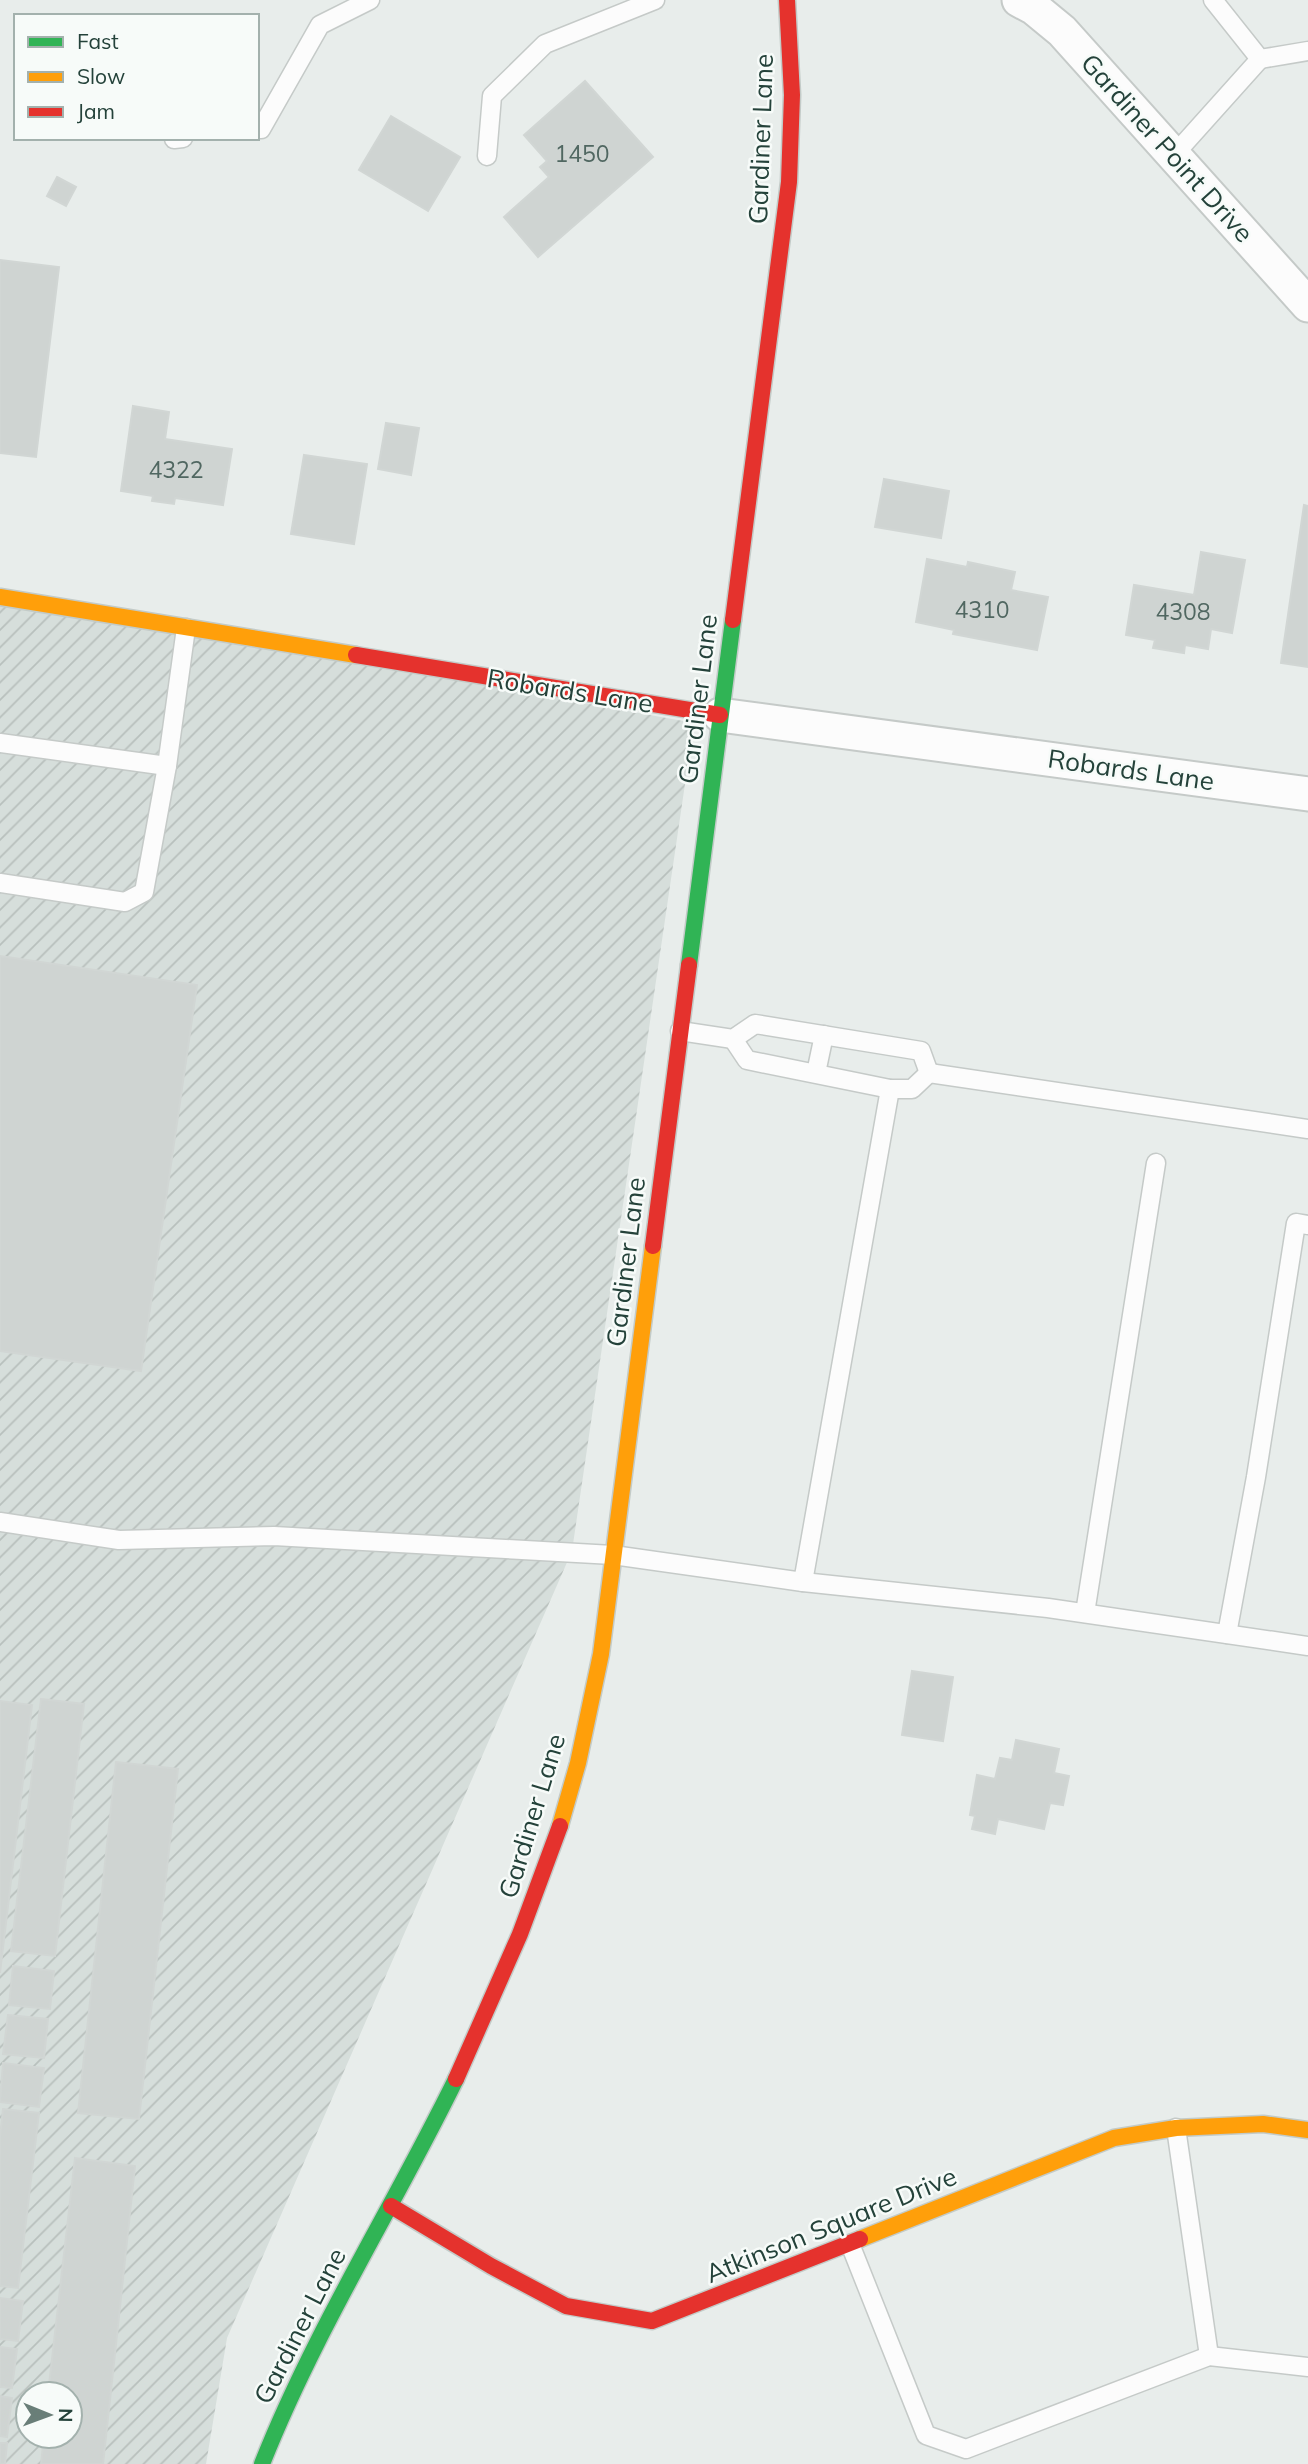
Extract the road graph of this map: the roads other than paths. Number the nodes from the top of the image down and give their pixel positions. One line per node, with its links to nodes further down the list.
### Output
1 (370, 0): 8 (lane)
2 (655, 0): 9 (lane)
3 (787, 0): 14 (street, Gardiner Lane)
4 (1018, 0): 10 (street, Gardiner Point Drive)
5 (1213, 0): 7 (lane)
6 (1308, 51): 7 (lane)
7 (1260, 59): 10 (lane)
8 (259, 129)
9 (487, 156)
10 (1173, 156): 11 (street, Gardiner Point Drive)
11 (1308, 305)
12 (0, 597): 13 (street, Robards Lane)
13 (186, 628): 14 (street, Robards Lane); 16 (lane)
14 (720, 715): 17 (street, Robards Lane); 19 (street, Gardiner Lane)
15 (0, 743): 16 (lane)
16 (167, 766): 18 (lane)
17 (1308, 794)
18 (0, 883)
19 (680, 1031): 21 (lane); 29 (street, Gardiner Lane)
20 (824, 1035): 21 (lane); 22 (lane); 23 (lane)
21 (733, 1039): 22 (lane)
22 (816, 1073): 24 (lane)
23 (929, 1073): 24 (lane); 25 (lane)
24 (890, 1089): 30 (lane)
25 (1308, 1129)
26 (1156, 1163): 31 (lane)
27 (1308, 1224): 32 (lane)
28 (0, 1522): 29 (lane)
29 (613, 1555): 30 (lane); 36 (street, Gardiner Lane)
30 (803, 1582): 31 (lane)
31 (1085, 1613): 32 (lane)
32 (1227, 1634): 33 (lane)
33 (1308, 1646)
34 (1176, 2128): 35 (street, Atkinson Square Drive); 37 (street, Atkinson Square Drive); 38 (lane)
35 (1308, 2130)
36 (391, 2206): 37 (street, Atkinson Square Drive); 40 (street, Gardiner Lane)
37 (850, 2244): 38 (lane)
38 (1209, 2356): 39 (lane)
39 (1308, 2367)
40 (262, 2464)

